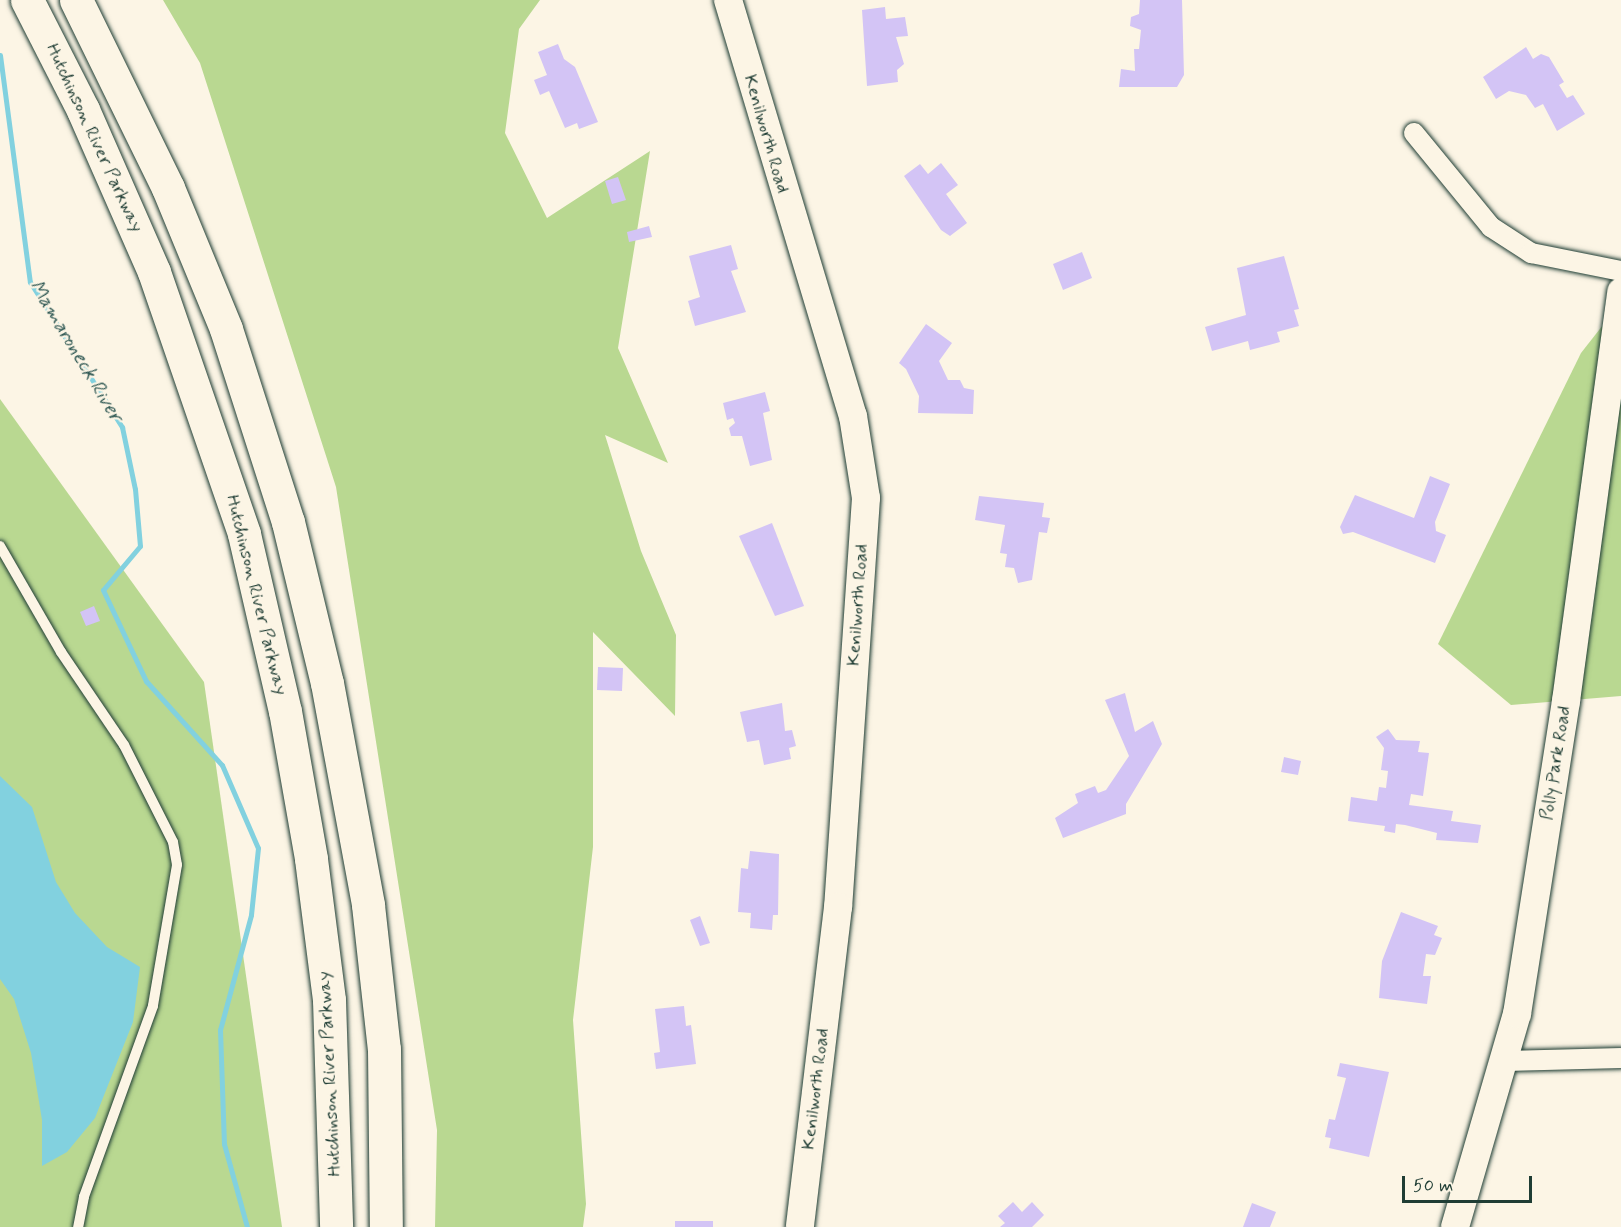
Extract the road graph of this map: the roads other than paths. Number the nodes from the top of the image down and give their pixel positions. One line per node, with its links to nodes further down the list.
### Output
1 (27, 0): 10 (highway, Hutchinson River Parkway)
2 (76, 0): 14 (highway)
3 (728, 0): 15 (street, Kenilworth Road)
4 (1414, 133): 5 (street)
5 (1621, 271)
6 (1621, 292): 9 (street, Polly Park Road)
7 (0, 546): 11 (lane)
8 (1621, 1058): 9 (street)
9 (1506, 1061): 16 (street, Polly Park Road)
10 (335, 1157): 12 (highway); 13 (highway, Hutchinson River Parkway)
11 (78, 1227)
12 (330, 1227)
13 (336, 1227)
14 (386, 1227)
15 (800, 1227)
16 (1455, 1227)

